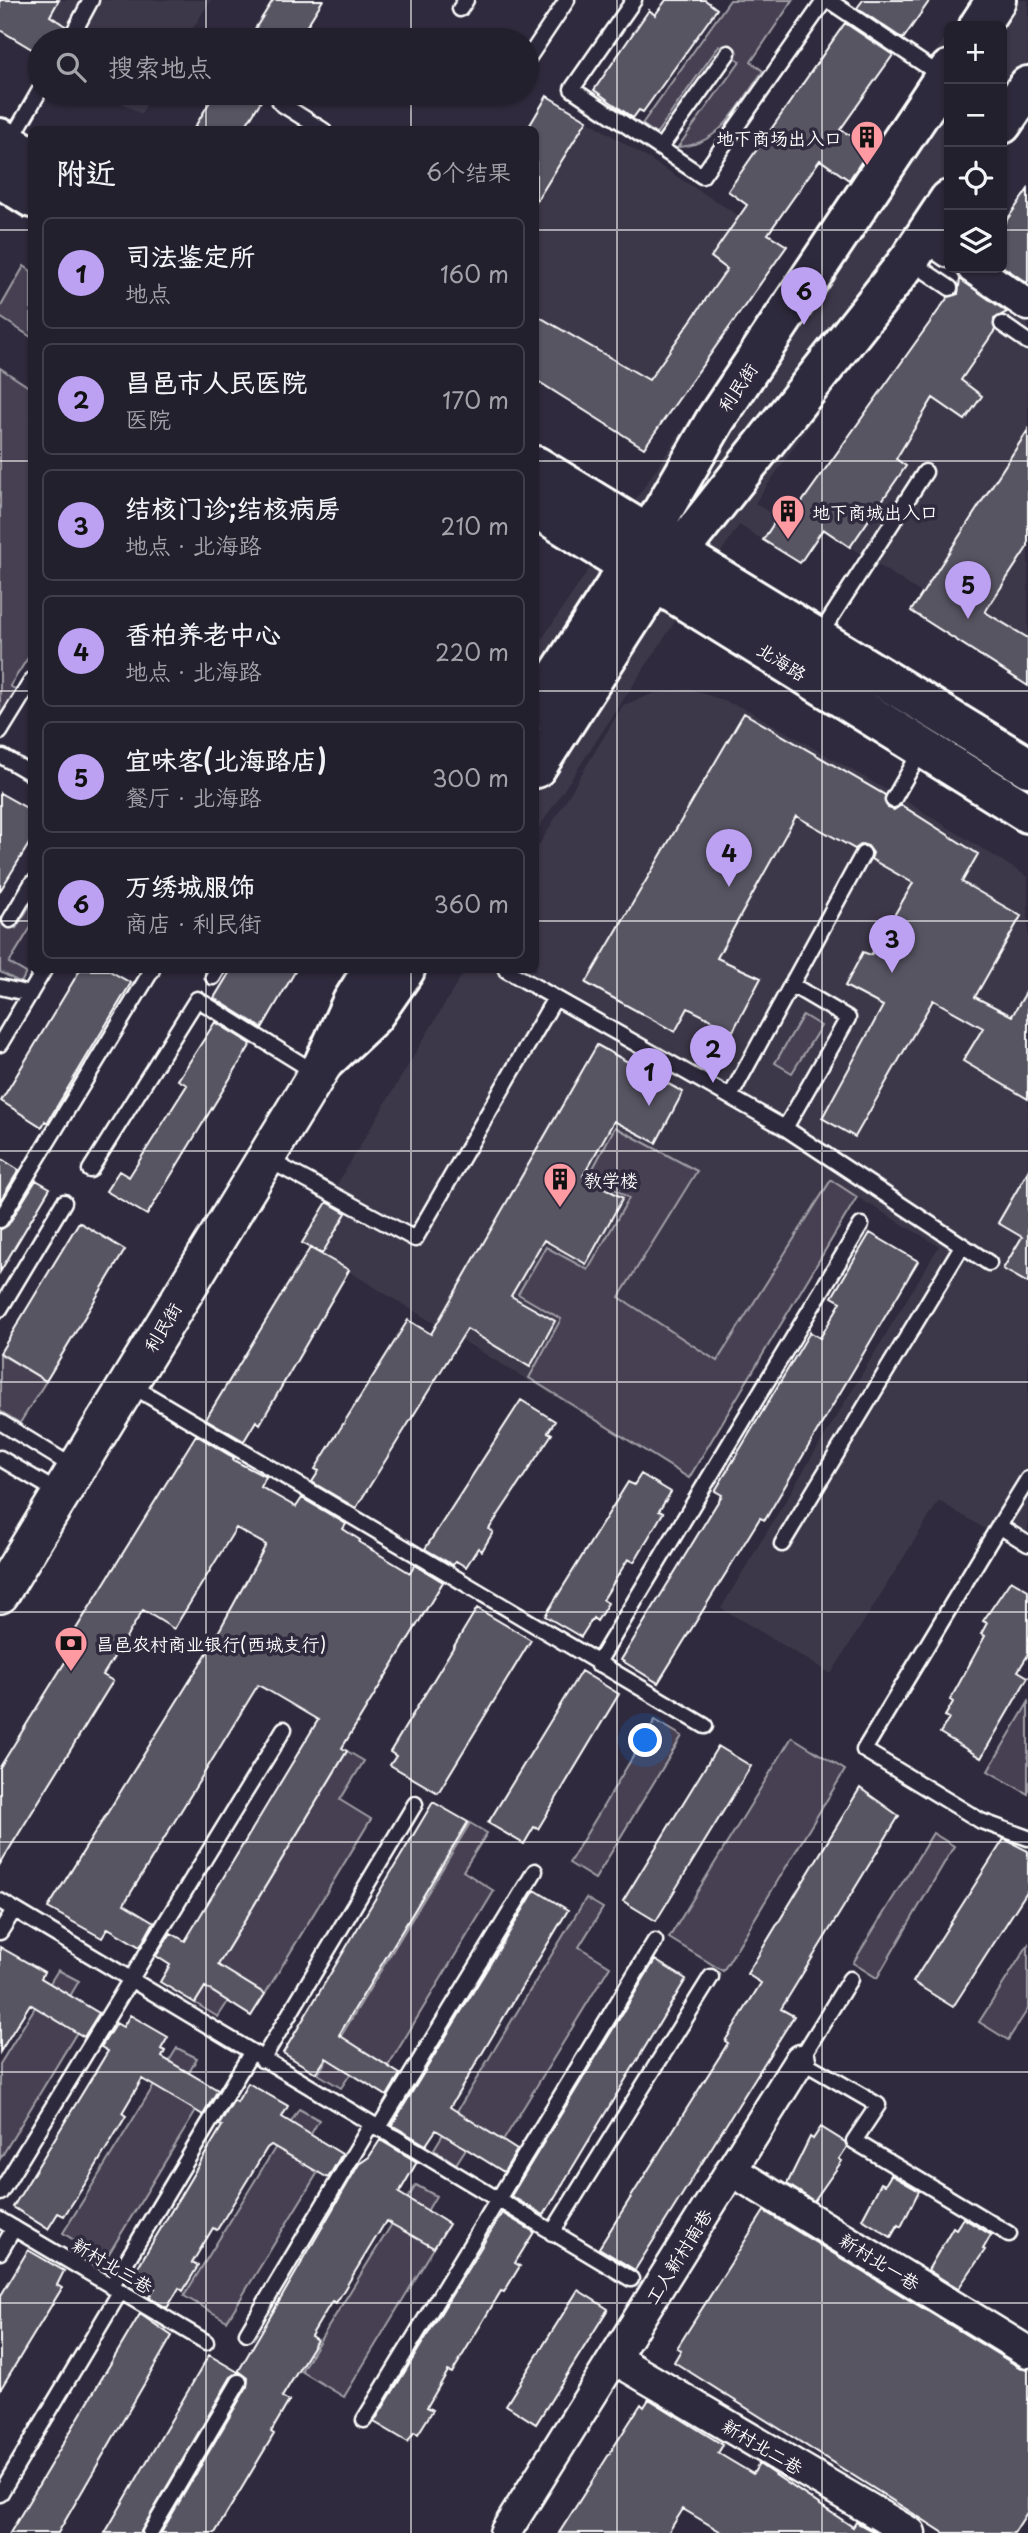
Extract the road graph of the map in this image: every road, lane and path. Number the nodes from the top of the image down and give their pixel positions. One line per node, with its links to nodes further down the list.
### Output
1 (91, 0): 7 (lane)
2 (567, 0): 8 (lane)
3 (634, 0): 17 (lane)
4 (827, 0): 10 (lane); 17 (lane)
5 (996, 0): 6 (main road)
6 (982, 21)
7 (76, 27)
8 (539, 42)
9 (728, 53): 17 (lane)
10 (944, 72)
11 (944, 78): 30 (main road, 利民街)
12 (1028, 86): 15 (main road)
13 (33, 105): 18 (lane)
14 (282, 105): 16 (lane)
15 (1007, 117)
16 (316, 126)
17 (660, 148)
18 (10, 154): 19 (main road)
19 (28, 190)
20 (945, 210): 21 (main road, 利民街)
21 (928, 249): 23 (lane); 30 (main road, 利民街)
22 (980, 273): 24 (street)
23 (950, 288)
24 (1028, 305)
25 (1002, 324): 26 (lane)
26 (1028, 342)
27 (539, 468): 30 (main road, 北海路)
28 (925, 472): 31 (lane)
29 (539, 510): 30 (main road, 北海路)
30 (652, 559): 31 (main road, 北海路); 33 (main road, 利民街); 35 (main road, 北海路); 37 (main road, 利民街)
31 (818, 638): 38 (main road, 北海路)
32 (28, 686): 34 (lane)
33 (539, 705)
34 (0, 732)
35 (923, 748): 40 (lane); 41 (main road, 北海路)
36 (1, 757): 39 (lane)
37 (539, 763)
38 (1028, 767)
39 (28, 768)
40 (893, 800)
41 (1028, 813)
42 (863, 854): 50 (lane)
43 (28, 890): 44 (lane)
44 (10, 920)
45 (42, 973): 52 (lane)
46 (150, 973): 61 (lane)
47 (370, 973): 55 (main road, 利民街)
48 (403, 973): 55 (main road, 利民街)
49 (511, 973): 53 (lane)
50 (792, 985): 56 (lane); 57 (lane)
51 (0, 987): 52 (lane)
52 (30, 994): 54 (lane)
53 (555, 998): 56 (lane); 58 (lane)
54 (0, 1044)
55 (321, 1067): 58 (street, 利民街); 59 (lane)
56 (730, 1097): 57 (lane)
57 (785, 1128): 63 (lane)
58 (265, 1158): 66 (street, 利民街)
59 (90, 1170)
60 (64, 1202): 65 (lane)
61 (0, 1220)
62 (861, 1225): 75 (lane)
63 (962, 1246): 64 (lane); 72 (lane)
64 (989, 1264)
65 (0, 1309)
66 (128, 1383): 70 (street, 利民街); 75 (lane)
67 (0, 1422): 70 (lane)
68 (0, 1458): 70 (lane)
69 (1028, 1479): 71 (lane)
70 (69, 1481): 74 (street, 利民街)
71 (999, 1526): 73 (lane); 79 (lane)
72 (782, 1544)
73 (1028, 1544)
74 (0, 1594)
75 (597, 1664): 76 (lane)
76 (705, 1726)
77 (284, 1729): 87 (lane)
78 (415, 1804): 88 (lane)
79 (1028, 1838)
80 (536, 1871): 90 (lane)
81 (0, 1901): 82 (lane)
82 (14, 1910): 83 (lane); 87 (lane)
83 (0, 1932)
84 (655, 1941): 93 (lane)
85 (711, 1978): 96 (lane)
86 (850, 1979): 89 (lane, 工人新村南巷)
87 (132, 1981): 88 (lane); 92 (lane)
88 (257, 2057): 90 (lane); 100 (lane)
89 (800, 2060): 91 (street, 工人新村南巷); 97 (lane)
90 (375, 2127): 93 (lane); 101 (lane)
91 (731, 2170): 103 (street, 新村北一巷); 104 (street, 工人新村南巷)
92 (0, 2193)
93 (497, 2200): 96 (lane); 106 (lane)
94 (0, 2220): 95 (lane, 新村北三巷)
95 (14, 2228): 98 (lane); 100 (lane, 新村北三巷)
96 (552, 2233): 99 (lane)
97 (1009, 2234)
98 (0, 2252)
99 (631, 2279)
100 (116, 2289): 102 (lane, 新村北三巷); 107 (lane)
101 (247, 2333)
102 (206, 2343)
103 (1028, 2353)
104 (615, 2359): 109 (street, 工人新村南巷); 110 (street, 新村北二巷)
105 (239, 2382): 108 (lane)
106 (364, 2420)
107 (0, 2494)
108 (150, 2533)
109 (505, 2533)
110 (910, 2533)

